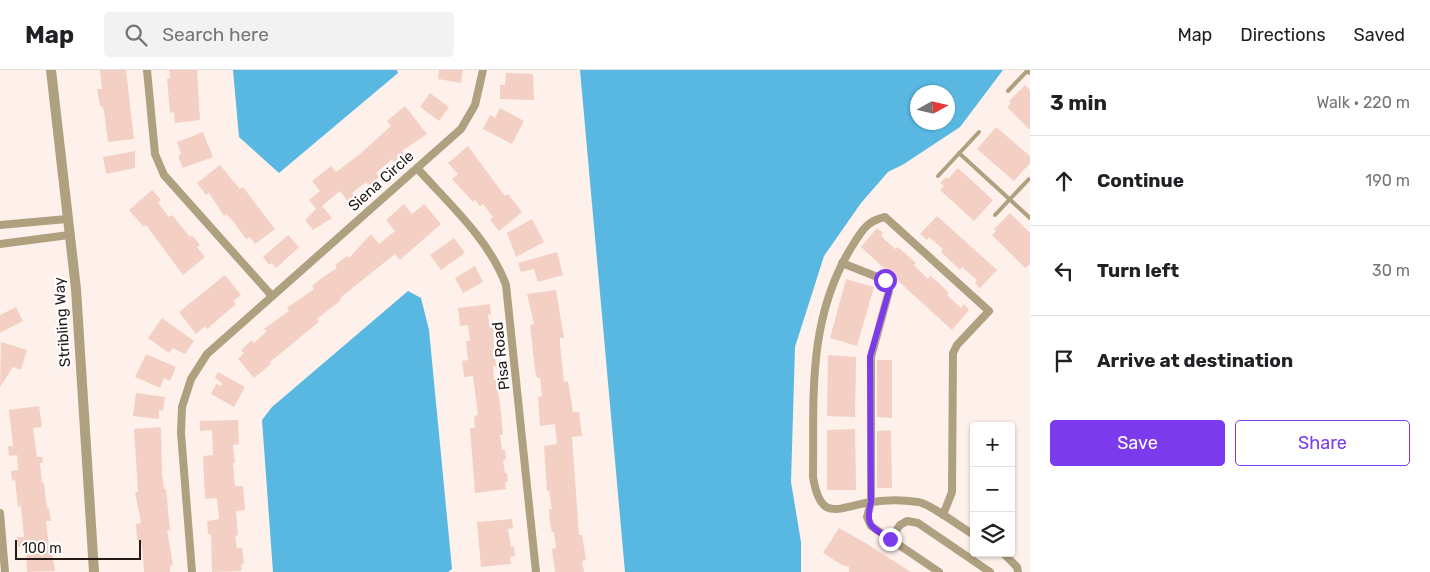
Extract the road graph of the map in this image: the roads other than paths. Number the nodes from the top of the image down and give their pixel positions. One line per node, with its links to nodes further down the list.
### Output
1 (51, 70): 14 (street, Stribling Way)
2 (147, 70): 19 (street)
3 (483, 70): 8 (street, Siena Circle)
4 (1030, 73): 5 (lane)
5 (1008, 91)
6 (979, 132): 7 (lane)
7 (959, 153): 9 (lane); 11 (lane)
8 (417, 168): 19 (street, Siena Circle); 29 (street, Pisa Road)
9 (938, 176)
10 (1029, 179): 11 (lane)
11 (1010, 200): 12 (lane); 13 (lane)
12 (995, 215)
13 (1030, 218)
14 (67, 219): 15 (street); 16 (street, Stribling Way)
15 (0, 225)
16 (69, 235): 17 (street); 27 (street, Stribling Way)
17 (0, 244)
18 (842, 263): 20 (street); 20 (street); 22 (street)
19 (272, 296): 28 (street, Siena Circle)
20 (871, 502): 22 (street); 24 (street)
21 (0, 513): 26 (street)
22 (943, 515): 23 (street)
23 (970, 532)
24 (890, 539): 30 (street); 31 (street)
25 (1006, 557): 32 (street)
26 (6, 572)
27 (94, 572)
28 (192, 572)
29 (536, 572)
30 (939, 572)
31 (990, 572)
32 (1018, 572)

